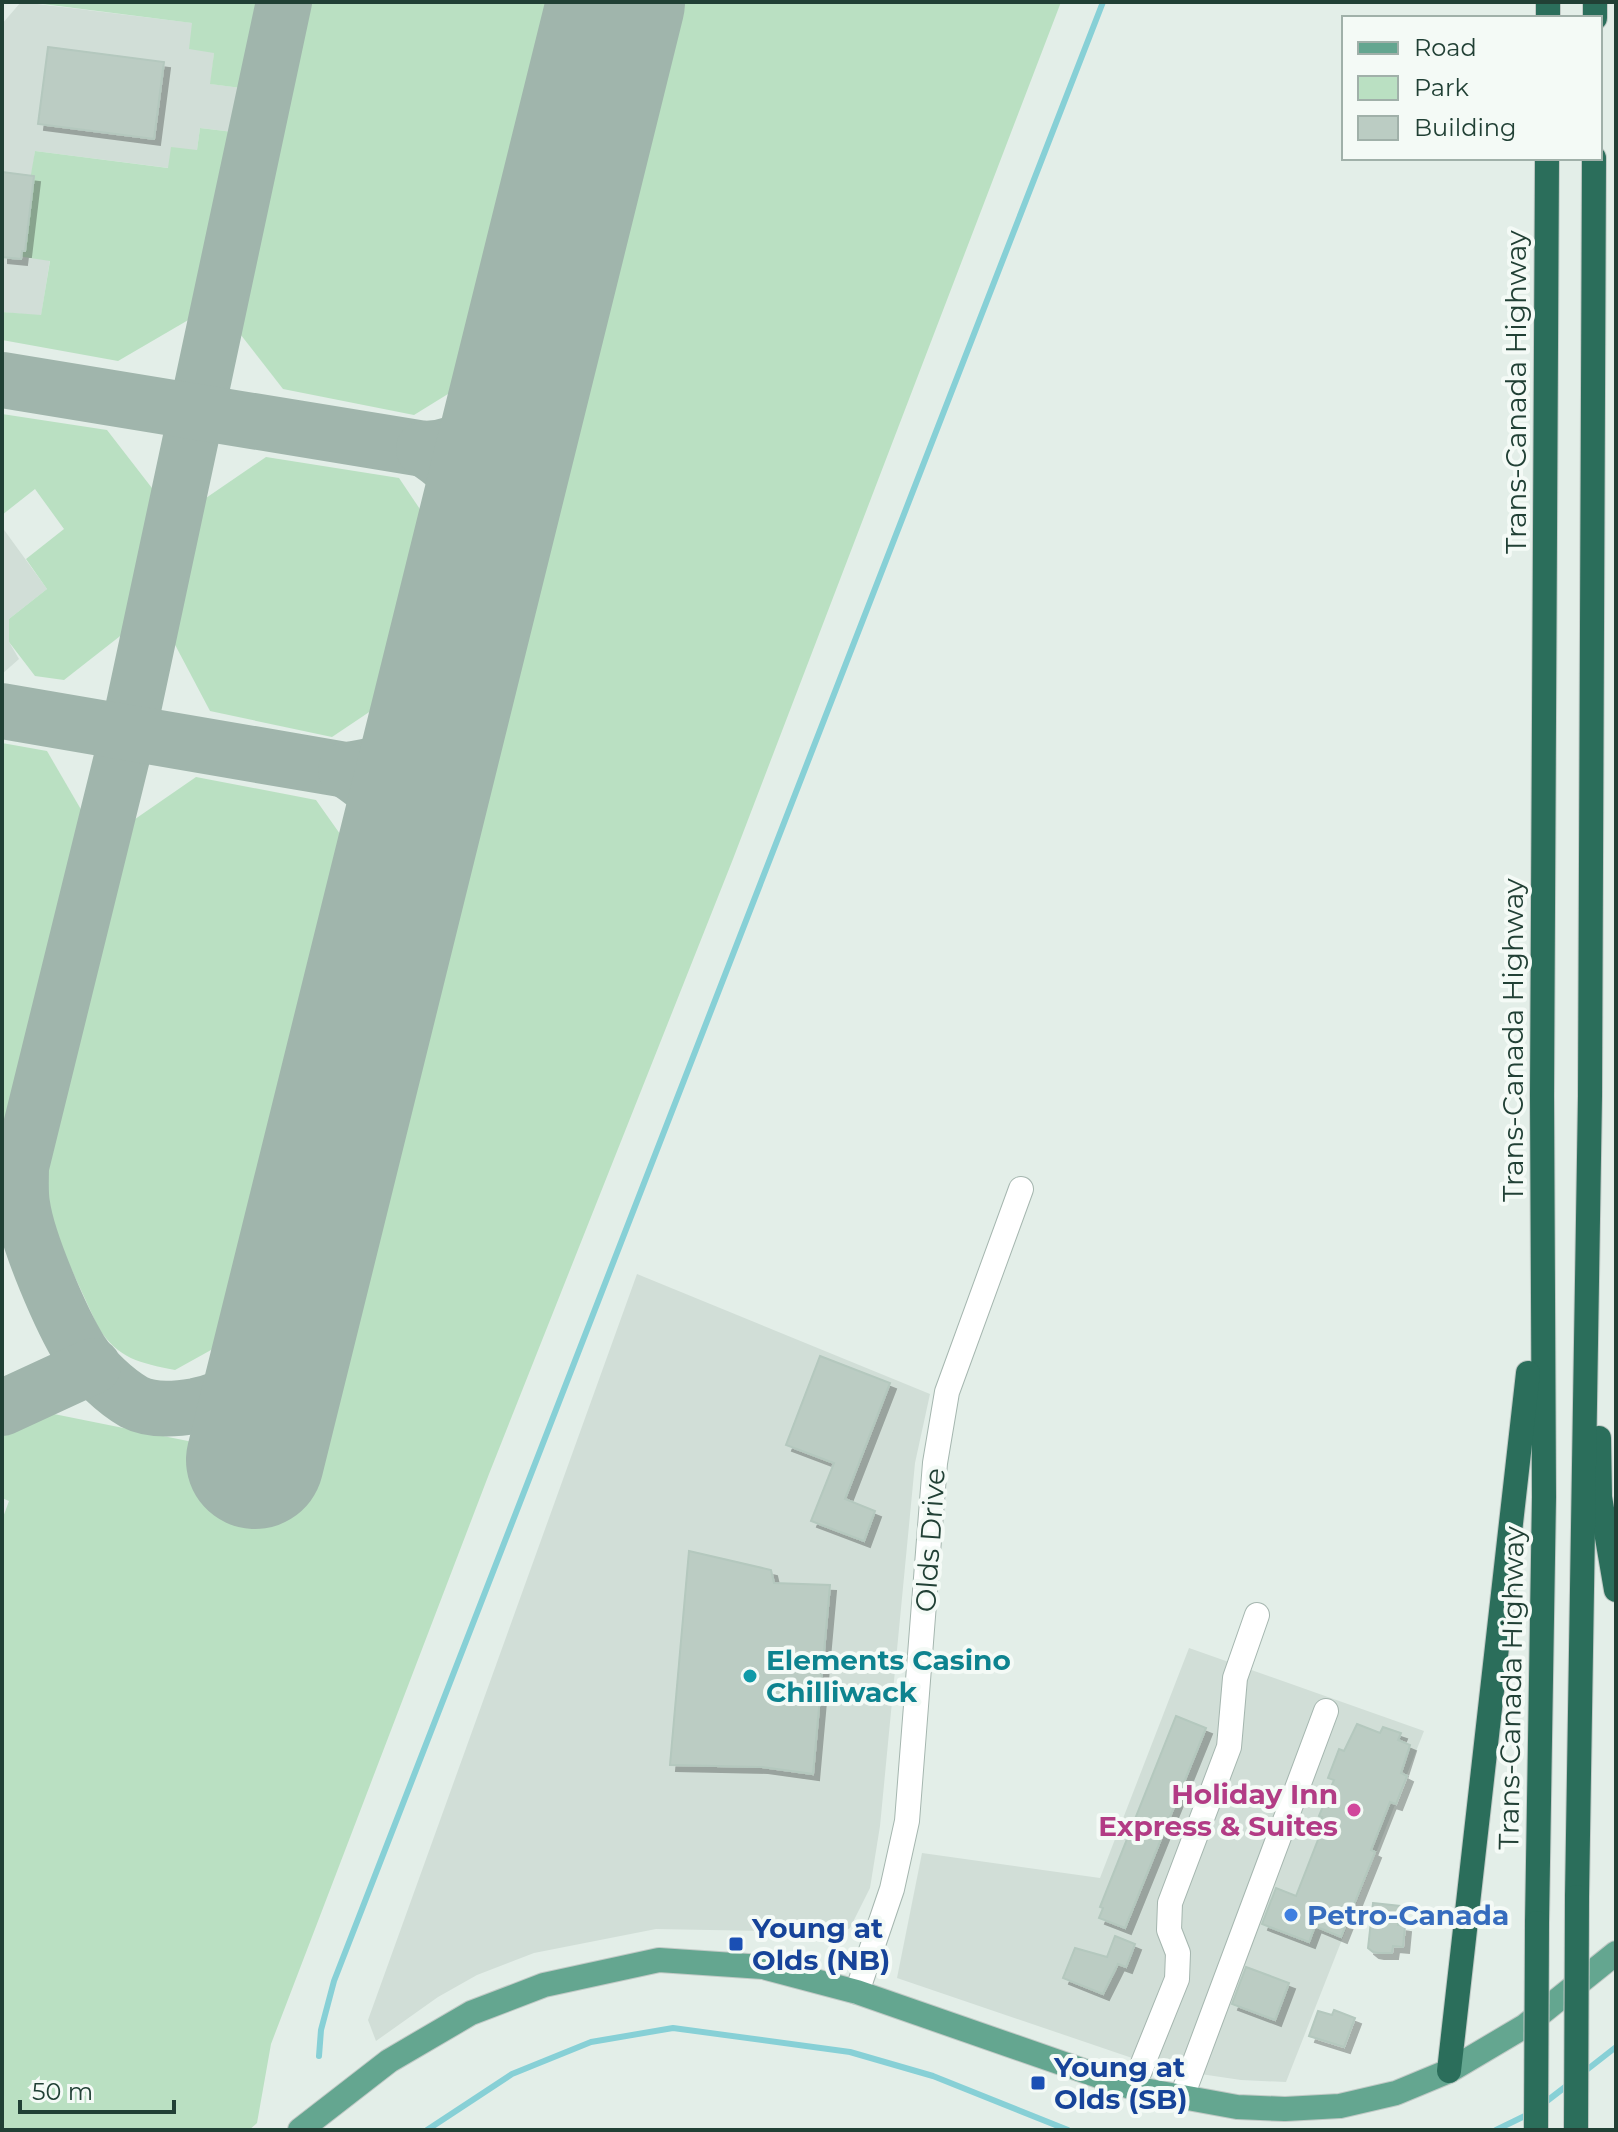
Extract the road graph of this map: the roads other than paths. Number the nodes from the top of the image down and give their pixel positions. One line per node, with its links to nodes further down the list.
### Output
1 (1547, 160): 3 (highway, Trans-Canada Highway)
2 (1594, 160): 4 (highway)
3 (1542, 1095): 11 (highway); 15 (highway, Trans-Canada Highway, bridge)
4 (1590, 1096): 6 (highway); 16 (highway, bridge)
5 (1021, 1189): 10 (street, Olds Drive)
6 (1616, 1590)
7 (1257, 1615): 12 (street)
8 (1326, 1711): 13 (street)
9 (1616, 1953): 11 (main road)
10 (857, 1992): 12 (main road); 14 (main road)
11 (1449, 2071): 13 (main road)
12 (1133, 2088): 13 (main road)
13 (1181, 2099)
14 (300, 2130)
15 (1536, 2130)
16 (1576, 2130)

